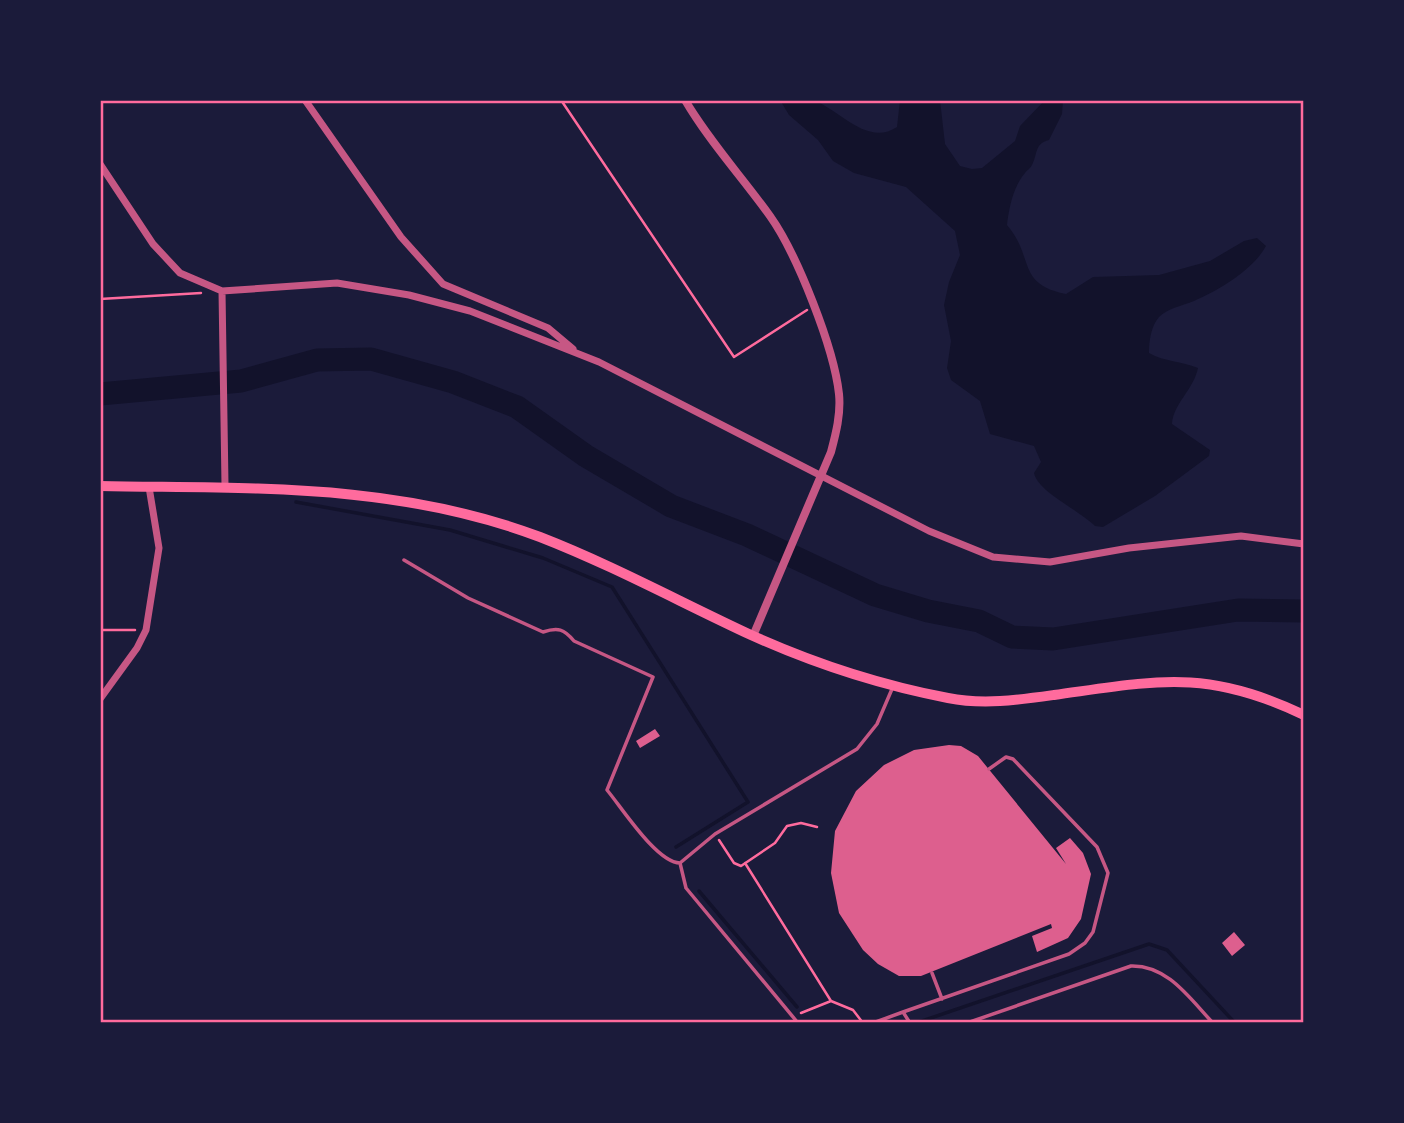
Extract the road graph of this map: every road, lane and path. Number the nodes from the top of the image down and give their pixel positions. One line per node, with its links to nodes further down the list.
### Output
1 (305, 100): 8 (street)
2 (561, 100): 7 (path)
3 (685, 100): 7 (street)
4 (100, 164): 5 (street)
5 (222, 291): 6 (path); 8 (street); 10 (street)
6 (100, 299)
7 (813, 306): 9 (street)
8 (582, 356): 9 (street)
9 (820, 481): 13 (street); 17 (street)
10 (225, 485): 12 (main road); 17 (main road)
11 (100, 486): 12 (main road)
12 (149, 487): 16 (street)
13 (1304, 544)
14 (404, 560): 24 (lane)
15 (100, 630): 16 (path)
16 (146, 630): 19 (street)
17 (753, 636): 18 (main road)
18 (892, 687): 20 (main road); 23 (lane)
19 (100, 699)
20 (1304, 715)
21 (989, 769): 27 (lane)
22 (817, 827): 25 (path)
23 (715, 834): 24 (lane); 25 (path)
24 (680, 863): 30 (lane)
25 (745, 863): 28 (path)
26 (932, 973): 27 (lane)
27 (942, 999): 29 (lane)
28 (831, 1000): 30 (path); 32 (path)
29 (903, 1012): 33 (lane); 34 (lane)
30 (792, 1017): 31 (lane)
31 (798, 1023)
32 (863, 1023)
33 (873, 1023)
34 (910, 1023)
35 (967, 1023): 36 (lane)
36 (1213, 1023)

